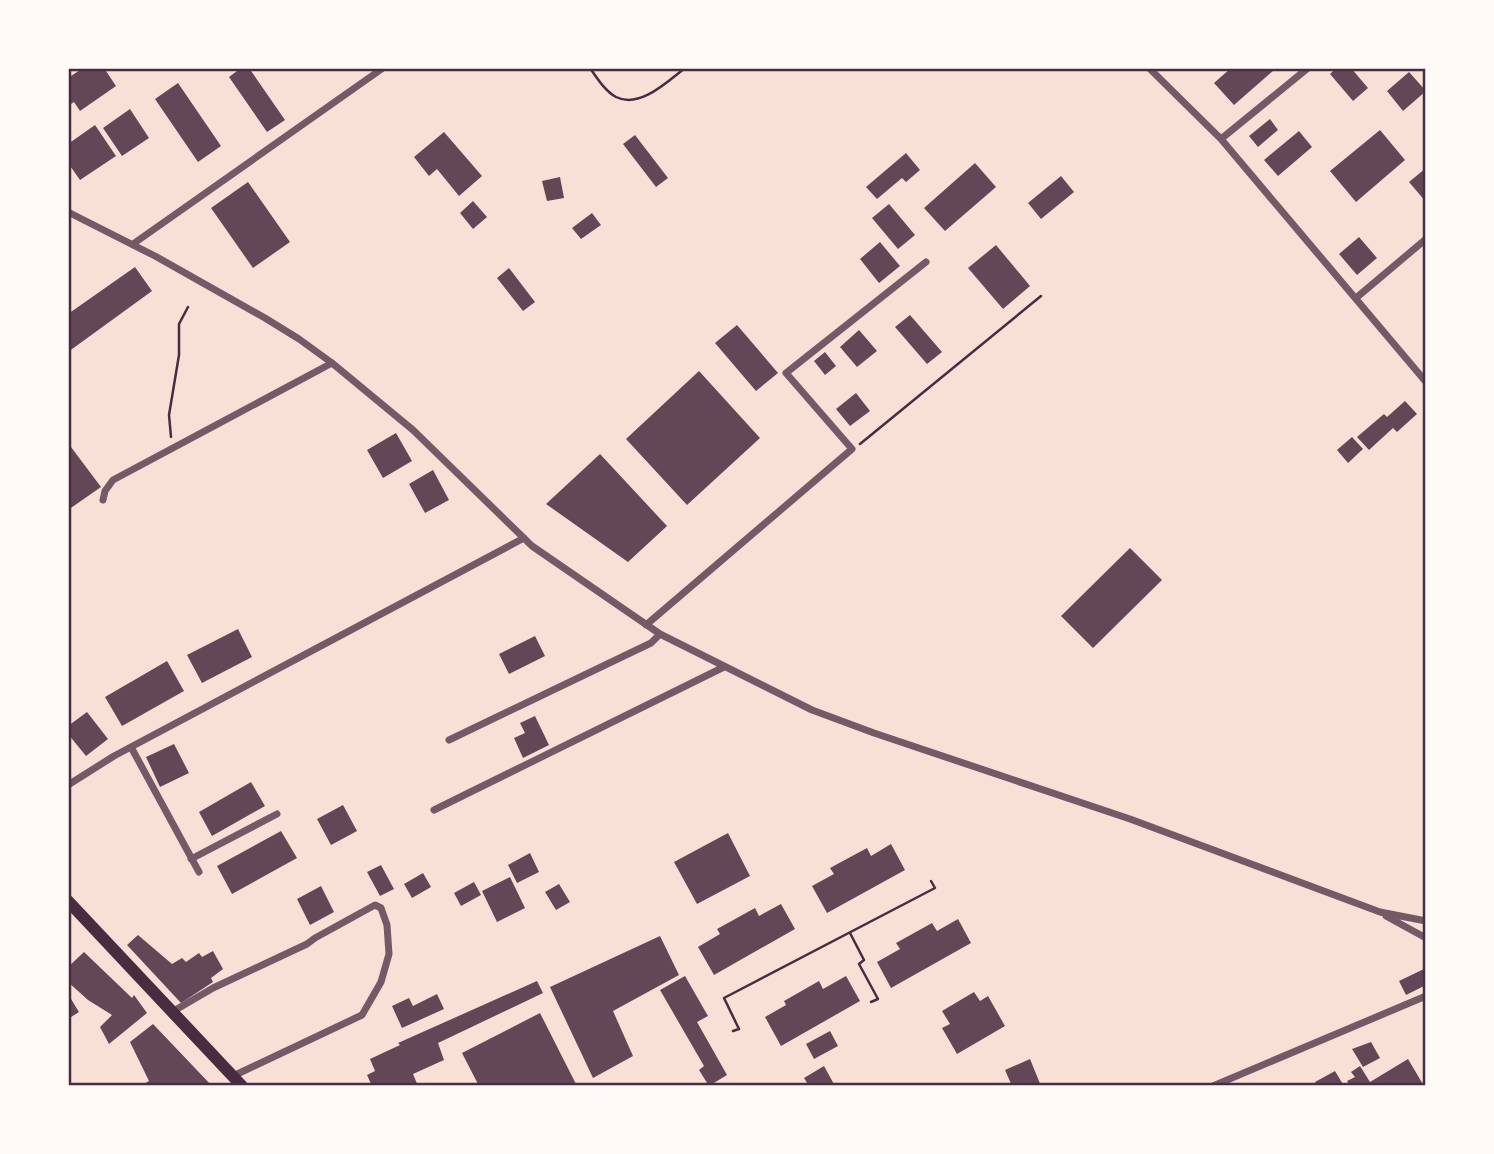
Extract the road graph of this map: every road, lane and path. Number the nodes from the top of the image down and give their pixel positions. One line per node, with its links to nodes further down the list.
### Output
1 (383, 68): 9 (street)
2 (590, 68): 3 (path)
3 (685, 68)
4 (1149, 68): 6 (street)
5 (1308, 68): 6 (street)
6 (1221, 139): 12 (street)
7 (68, 212): 9 (street)
8 (1426, 239): 12 (street)
9 (133, 244): 14 (street)
10 (926, 262): 17 (street)
11 (1041, 296): 17 (path)
12 (1356, 298): 15 (street)
13 (188, 307): 16 (path)
14 (332, 363): 16 (street); 19 (street)
15 (1426, 382)
16 (173, 447): 18 (street)
17 (852, 449): 20 (street)
18 (103, 500)
19 (524, 538): 20 (street); 24 (street)
20 (646, 625): 21 (street)
21 (660, 634): 22 (street); 23 (street)
22 (724, 667): 26 (street); 32 (street)
23 (449, 740)
24 (131, 747): 25 (street); 28 (street)
25 (68, 785)
26 (434, 810)
27 (277, 814): 28 (street)
28 (191, 859): 29 (street)
29 (199, 872)
30 (930, 881): 34 (path)
31 (69, 903): 38 (main road)
32 (1380, 912): 33 (street); 35 (street)
33 (1426, 922)
34 (850, 933): 37 (path); 39 (path)
35 (1426, 938)
36 (1426, 996): 42 (street)
37 (871, 1002)
38 (172, 1012): 40 (main road); 40 (street)
39 (733, 1031)
40 (233, 1076): 41 (main road)
41 (243, 1086)
42 (1213, 1086)

